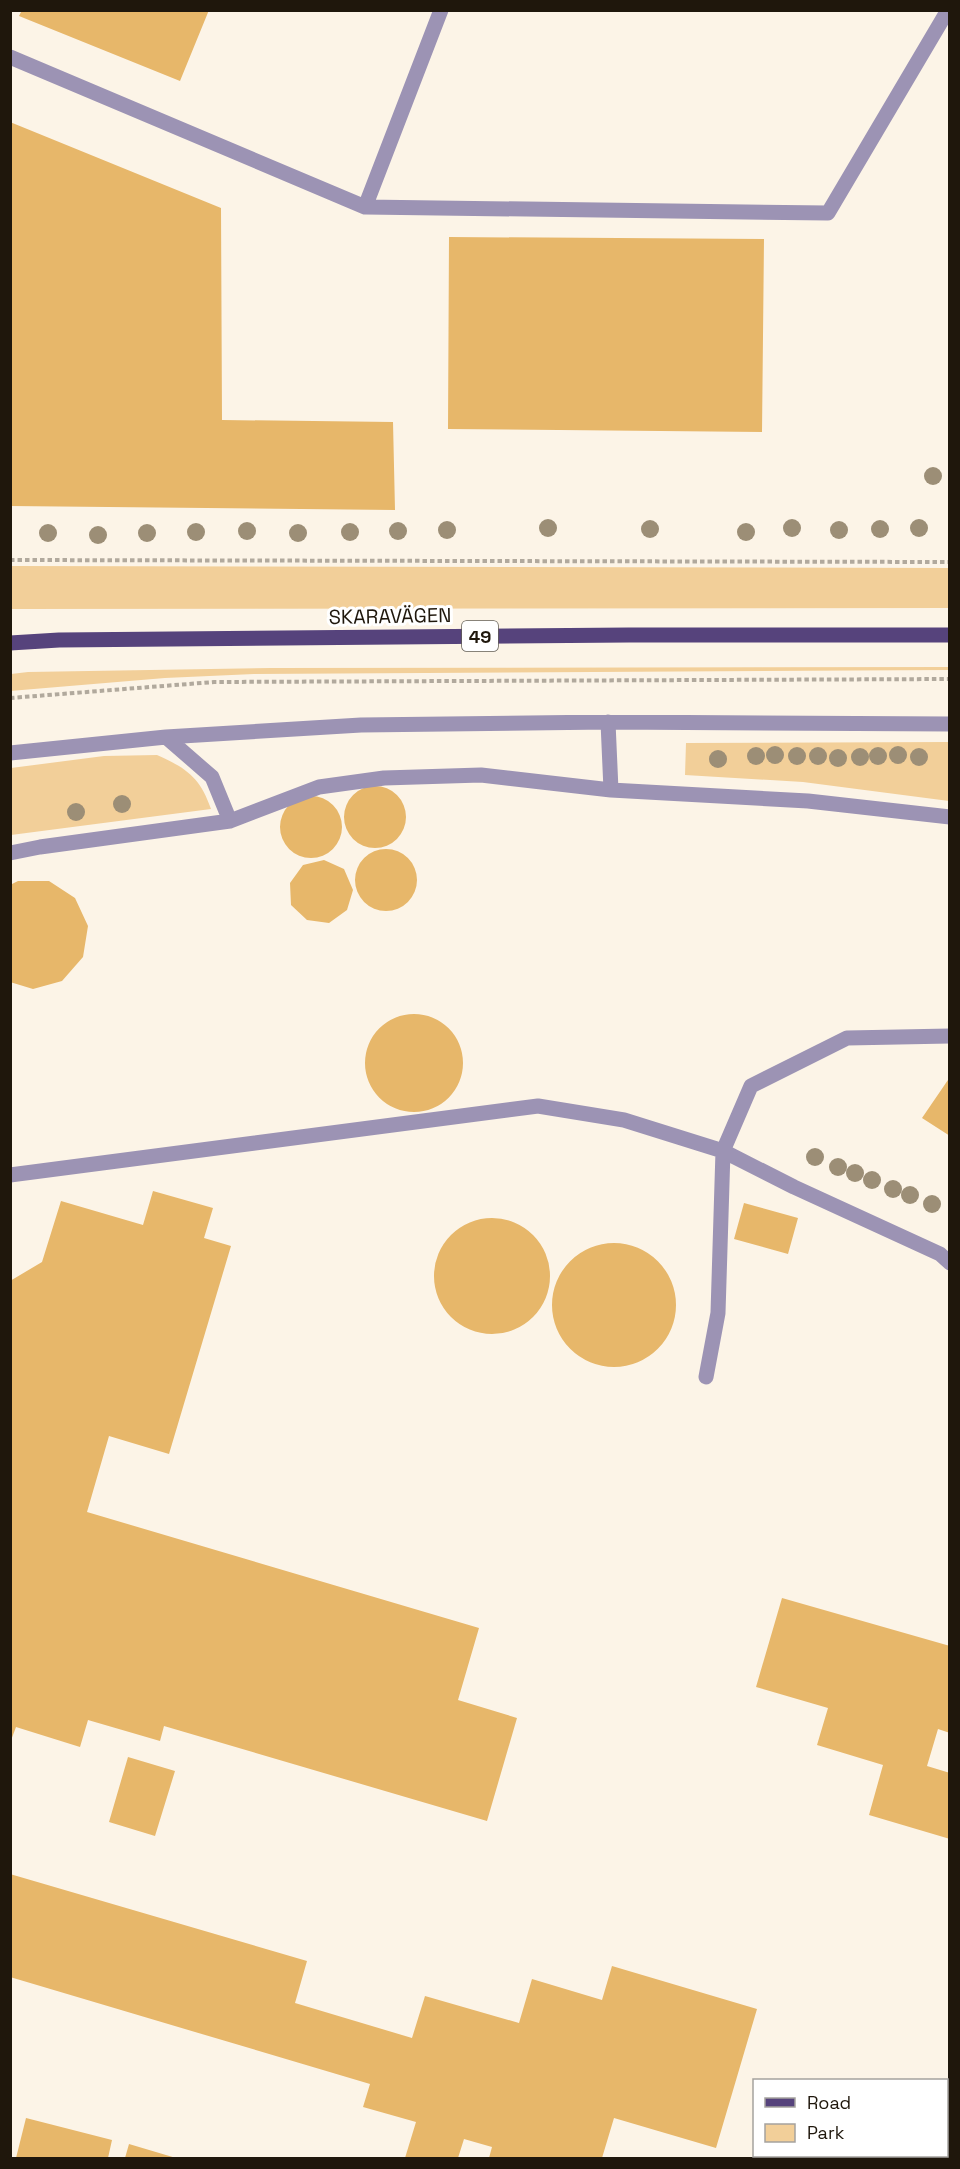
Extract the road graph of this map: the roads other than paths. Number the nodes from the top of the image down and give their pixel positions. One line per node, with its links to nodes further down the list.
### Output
1 (441, 10): 4 (street)
2 (948, 10): 4 (street)
3 (10, 57): 4 (street)
4 (365, 207)
5 (950, 635): 6 (main road, SKARAVÄGEN / 49)
6 (10, 643)
7 (608, 722): 8 (street); 9 (street); 11 (street)
8 (950, 724)
9 (166, 737): 10 (street); 13 (street)
10 (10, 753)
11 (611, 790): 12 (street); 13 (street)
12 (950, 817)
13 (231, 821): 14 (street)
14 (10, 854)
15 (950, 1036): 16 (street)
16 (723, 1151): 17 (street); 18 (street); 19 (street)
17 (10, 1175)
18 (950, 1263)
19 (706, 1377)

